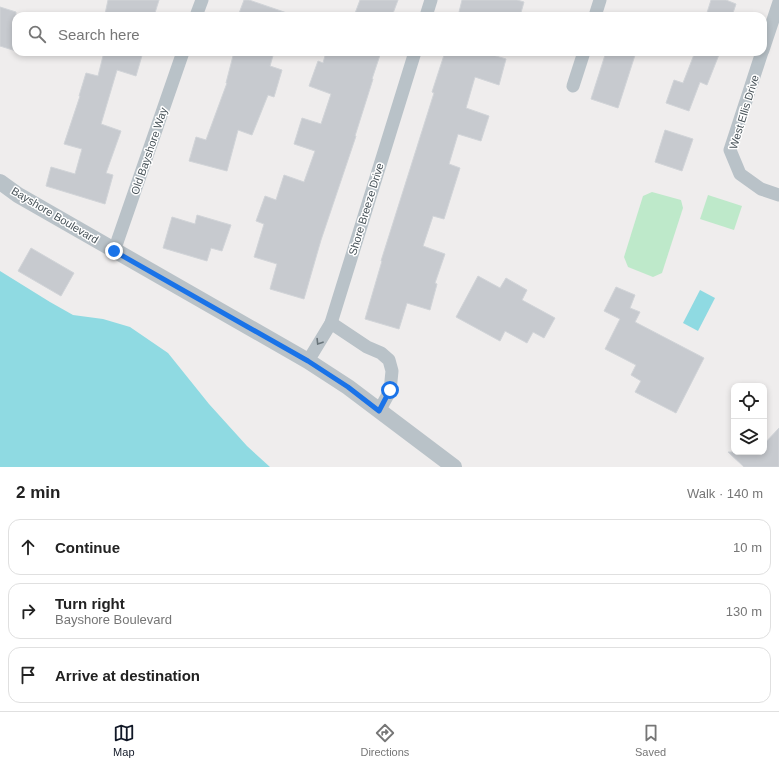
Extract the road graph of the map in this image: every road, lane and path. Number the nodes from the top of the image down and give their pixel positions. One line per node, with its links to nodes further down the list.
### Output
1 (202, 0): 5 (street)
2 (431, 0): 6 (street)
3 (600, 0): 7 (street)
4 (779, 2): 8 (street, West Ellis Drive)
5 (198, 12)
6 (427, 12)
7 (596, 12)
8 (767, 39)
9 (183, 56): 16 (street, Old Bayshore Way)
10 (414, 56): 17 (street, Shore Breeze Drive)
11 (583, 56): 13 (street)
12 (761, 56): 15 (street, West Ellis Drive)
13 (573, 86)
14 (0, 182): 16 (street, Bayshore Boulevard)
15 (779, 195)
16 (114, 251): 18 (street, Bayshore Boulevard)
17 (331, 323): 18 (street, Shore Breeze Drive, one-way to 18); 19 (street)
18 (308, 361): 19 (street, Bayshore Boulevard)
19 (379, 411): 20 (street, Bayshore Boulevard)
20 (454, 467)

